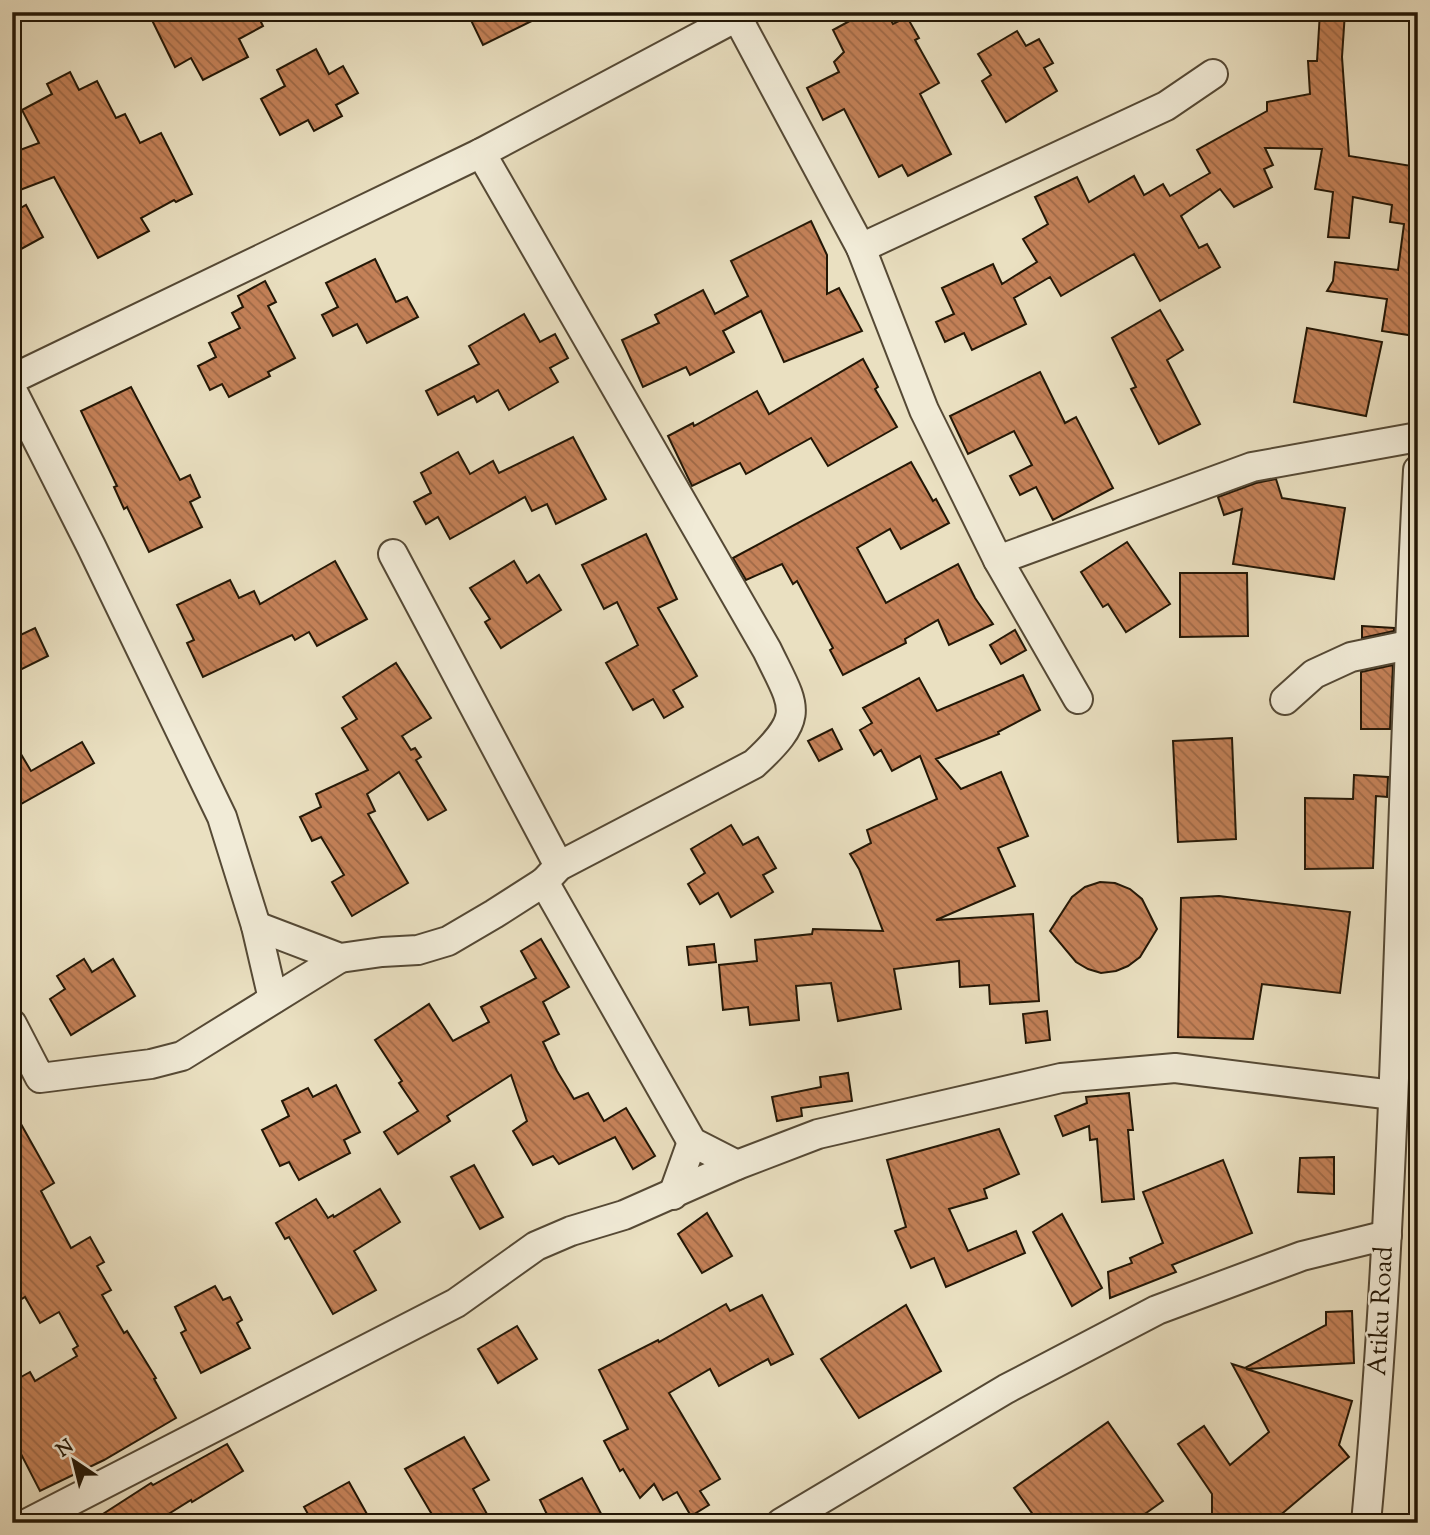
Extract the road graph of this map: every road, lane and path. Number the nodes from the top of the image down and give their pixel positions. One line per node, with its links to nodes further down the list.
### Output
1 (741, 15): 3 (street); 4 (street)
2 (1213, 74): 4 (street)
3 (481, 153): 5 (street); 14 (street)
4 (861, 248): 10 (street)
5 (12, 379)
6 (12, 390): 15 (street)
7 (1418, 438): 10 (street)
8 (1418, 470): 11 (street, Atiku Road)
9 (393, 554): 14 (street)
10 (998, 560): 12 (street)
11 (1413, 643): 13 (street); 19 (street, Atiku Road)
12 (1078, 699)
13 (1285, 700)
14 (551, 874): 16 (street); 20 (street)
15 (256, 926): 16 (street); 17 (street)
16 (340, 957): 17 (street)
17 (273, 999): 18 (street)
18 (12, 1024)
19 (1393, 1095): 21 (street); 23 (street, Atiku Road)
20 (691, 1142): 21 (street); 22 (street)
21 (737, 1165): 22 (street)
22 (674, 1195): 24 (street)
23 (1387, 1235): 25 (street); 26 (street, Atiku Road)
24 (28, 1523)
25 (781, 1523)
26 (1366, 1523)

